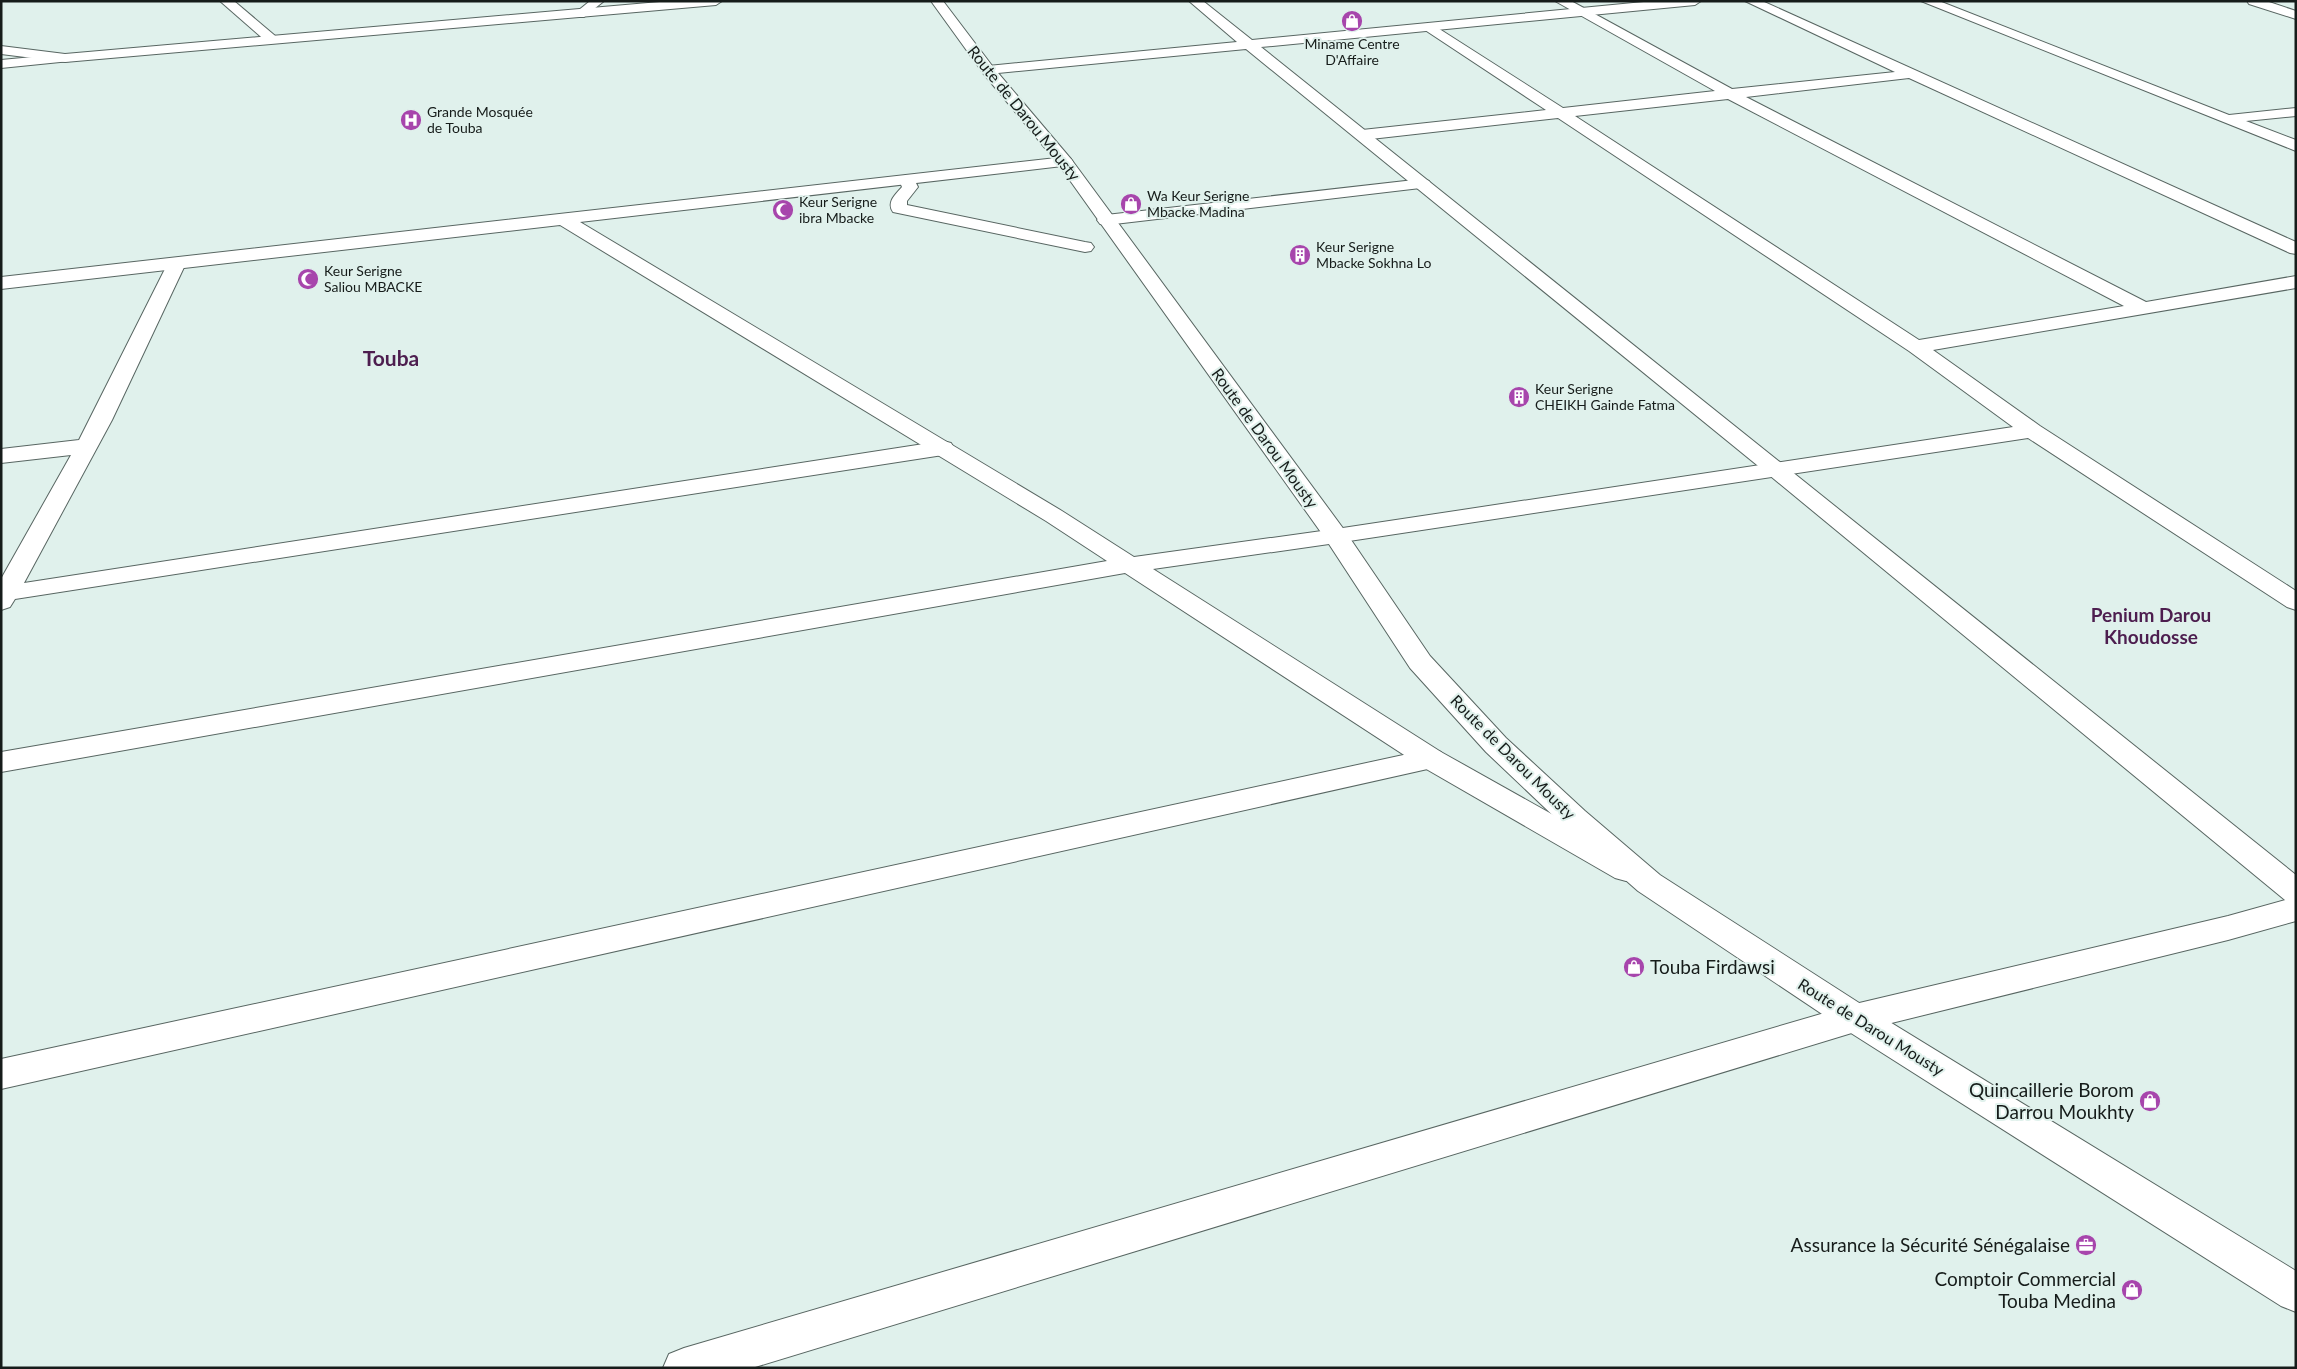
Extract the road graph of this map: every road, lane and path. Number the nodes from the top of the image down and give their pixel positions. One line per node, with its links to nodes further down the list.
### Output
1 (226, 1): 15 (street)
2 (598, 1): 12 (street)
3 (716, 1): 12 (street)
4 (937, 1): 20 (street, Route de Darou Mousty)
5 (1195, 1): 16 (street)
6 (1561, 1): 11 (street)
7 (1695, 1): 11 (street)
8 (1751, 1): 21 (street)
9 (1927, 1): 25 (street)
10 (2253, 1): 13 (street)
11 (1582, 12): 14 (street); 22 (street)
12 (580, 14): 15 (street)
13 (2296, 15)
14 (1430, 27): 16 (street); 23 (street)
15 (273, 40): 18 (street)
16 (1250, 44): 20 (street); 26 (street)
17 (1, 50): 18 (street)
18 (65, 58): 19 (street)
19 (1, 64)
20 (988, 70): 28 (street, Route de Darou Mousty)
21 (1910, 74): 22 (street); 34 (street)
22 (1730, 94): 23 (street); 38 (street)
23 (1562, 112): 26 (street); 39 (street)
24 (2296, 112): 25 (street)
25 (2229, 118): 27 (street)
26 (1362, 135): 30 (street)
27 (2296, 146)
28 (1065, 162): 29 (street); 32 (street, Route de Darou Mousty)
29 (907, 180): 31 (street); 33 (street)
30 (1423, 184): 32 (street); 44 (street)
31 (563, 219): 35 (street); 42 (street)
32 (1106, 220): 45 (street, Route de Darou Mousty)
33 (1085, 247)
34 (2296, 249)
35 (177, 263): 37 (street); 41 (street)
36 (2296, 282): 38 (street)
37 (1, 283)
38 (2143, 308): 39 (street)
39 (1916, 347): 40 (street)
40 (2032, 431): 44 (street); 48 (street)
41 (87, 446): 43 (street); 47 (street)
42 (943, 448): 46 (street); 47 (street)
43 (1, 456)
44 (1776, 469): 45 (street); 52 (street)
45 (1336, 536): 46 (street); 51 (street, Route de Darou Mousty)
46 (1128, 566): 49 (street); 50 (street)
47 (3, 596)
48 (2296, 602)
49 (1431, 759): 51 (street); 55 (street)
50 (1, 762)
51 (1649, 884): 54 (street, Route de Darou Mousty)
52 (2296, 892)
53 (2296, 909): 54 (street)
54 (1855, 1018): 56 (street, Route de Darou Mousty); 57 (street)
55 (1, 1074)
56 (2296, 1293)
57 (684, 1368)

